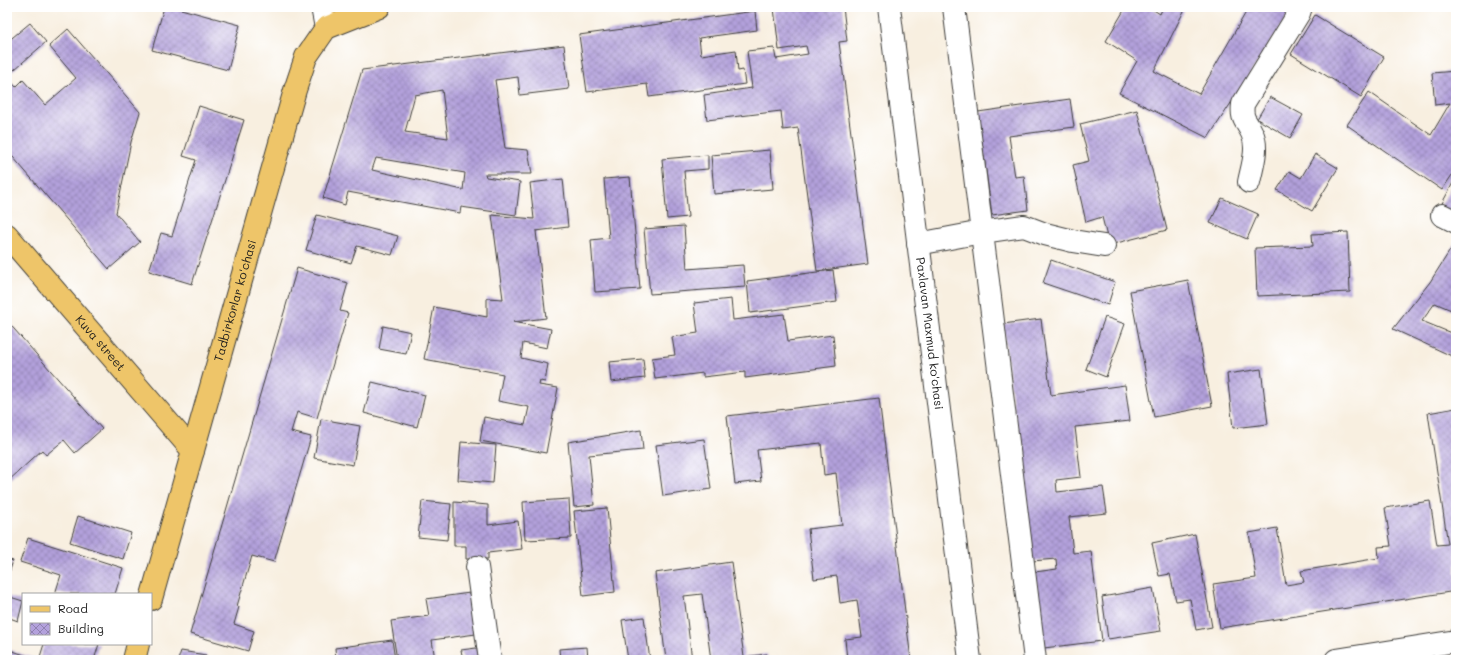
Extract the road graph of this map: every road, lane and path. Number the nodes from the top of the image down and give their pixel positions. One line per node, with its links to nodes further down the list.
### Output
1 (322, 7): 6 (street)
2 (379, 7): 6 (main road)
3 (889, 7): 10 (street, Paxlavan Maxmud ko'chasi)
4 (954, 7): 8 (street)
5 (1301, 7): 7 (street)
6 (326, 28): 12 (main road, Tadbirkorlar ko'chasi)
7 (1249, 182)
8 (982, 232): 10 (street); 11 (street); 20 (street)
9 (7, 235): 12 (main road, Kuva street)
10 (918, 244): 19 (street, Paxlavan Maxmud ko'chasi)
11 (1104, 246)
12 (193, 451): 14 (main road, Tadbirkorlar ko'chasi)
13 (477, 567): 18 (street)
14 (152, 595)
15 (1456, 641): 21 (street)
16 (138, 645): 17 (main road)
17 (134, 660)
18 (490, 660)
19 (970, 660)
20 (1035, 660)
21 (1336, 660)

